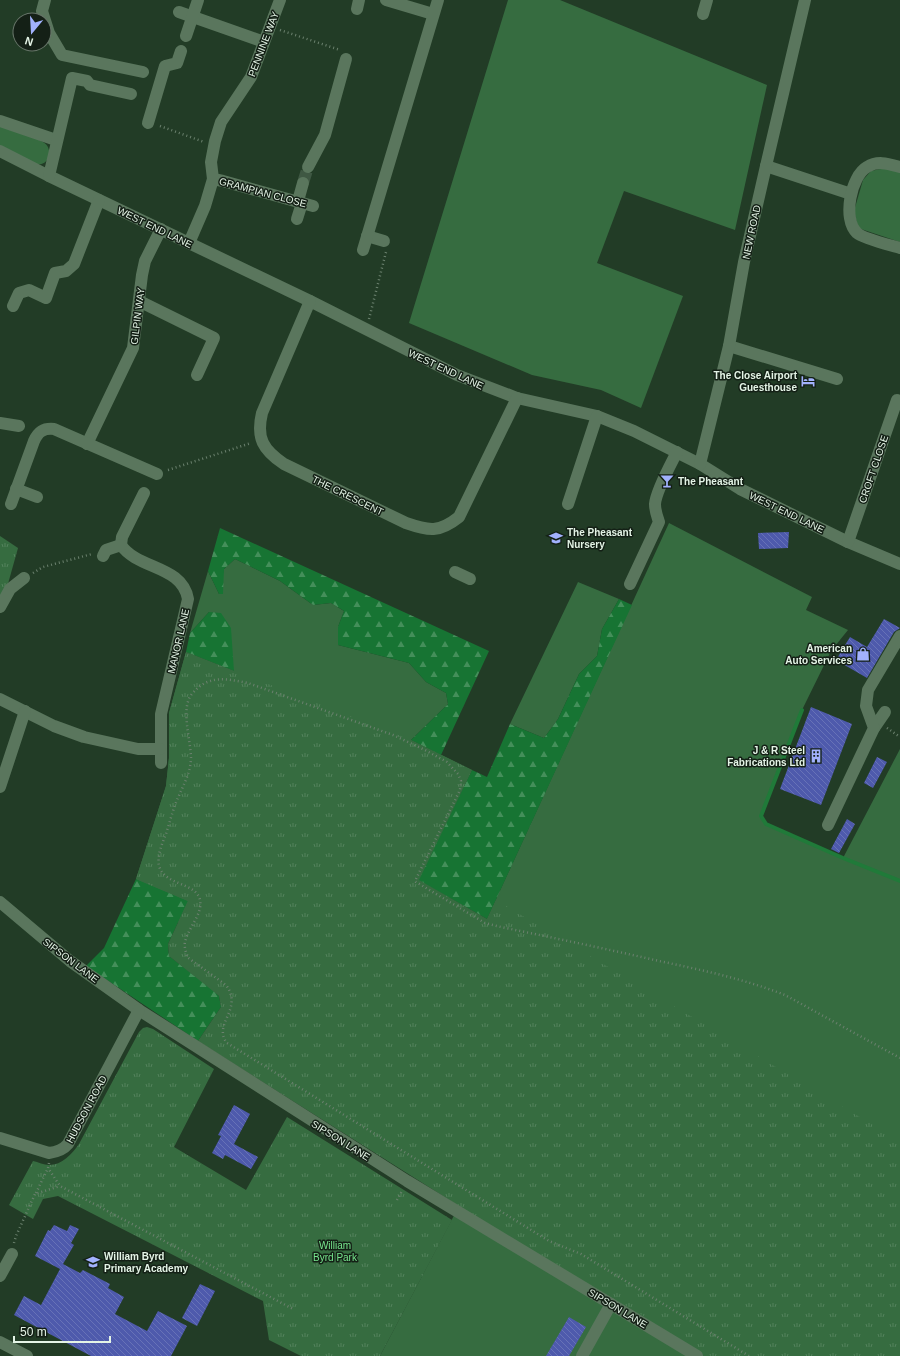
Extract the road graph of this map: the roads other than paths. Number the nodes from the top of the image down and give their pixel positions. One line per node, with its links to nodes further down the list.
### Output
1 (44, 0): 16 (street)
2 (198, 0): 11 (street)
3 (280, 0): 13 (street, PENNINE WAY)
4 (386, 0): 9 (street)
5 (438, 0): 9 (street)
6 (707, 0): 10 (street)
7 (805, 0): 22 (street, NEW ROAD)
8 (179, 12): 11 (street)
9 (433, 14): 33 (street)
10 (703, 14)
11 (193, 17): 12 (street); 13 (street)
12 (186, 36)
13 (264, 42): 26 (street, PENNINE WAY)
14 (181, 51): 19 (street)
15 (343, 55): 23 (street)
16 (143, 72)
17 (131, 94): 20 (street)
18 (0, 121): 20 (street)
19 (149, 121)
20 (56, 140): 25 (street)
21 (0, 151): 25 (street, WEST END LANE)
22 (766, 166): 28 (street); 41 (street, NEW ROAD)
23 (308, 167)
24 (900, 167): 28 (street)
25 (49, 176): 29 (street, WEST END LANE)
26 (213, 179): 30 (street, GRAMPIAN CLOSE); 34 (street, PENNINE WAY)
27 (303, 182): 30 (street)
28 (852, 194): 36 (street)
29 (99, 200): 32 (street, WEST END LANE); 40 (street)
30 (304, 203): 31 (street)
31 (297, 219)
32 (161, 230): 34 (street, WEST END LANE); 39 (street, GILPIN WAY)
33 (367, 236): 35 (street); 37 (street)
34 (189, 243): 38 (street, WEST END LANE)
35 (385, 245)
36 (900, 248)
37 (363, 250)
38 (310, 301): 44 (street, WEST END LANE); 44 (street, THE CRESCENT)
39 (139, 302): 42 (street); 49 (street, GILPIN WAY)
40 (13, 306)
41 (729, 346): 43 (street); 51 (street, NEW ROAD)
42 (197, 375)
43 (837, 378)
44 (517, 398): 46 (street, WEST END LANE)
45 (900, 401): 58 (street, CROFT CLOSE)
46 (597, 416): 50 (street, WEST END LANE); 57 (street)
47 (0, 423): 48 (street)
48 (19, 426)
49 (87, 444): 52 (street); 53 (street)
50 (677, 452): 51 (street, WEST END LANE); 65 (street)
51 (700, 464): 58 (street, WEST END LANE)
52 (157, 474)
53 (16, 489): 55 (street); 56 (street)
54 (144, 493): 59 (street)
55 (37, 497)
56 (11, 504)
57 (568, 504)
58 (848, 542): 61 (street, WEST END LANE)
59 (121, 544): 60 (street); 72 (street, MANOR LANE)
60 (103, 556)
61 (900, 564)
62 (455, 572): 64 (street)
63 (24, 578): 66 (street)
64 (470, 579)
65 (630, 584)
66 (0, 607)
67 (900, 636): 71 (street)
68 (0, 699): 69 (street)
69 (25, 711): 72 (street); 74 (street)
70 (885, 712): 71 (street)
71 (874, 728): 75 (street)
72 (160, 749): 73 (street, MANOR LANE)
73 (161, 763)
74 (0, 786)
75 (828, 825)
76 (0, 902): 77 (street, SIPSON LANE)
77 (139, 1010): 78 (street, HUDSON ROAD); 81 (street, SIPSON LANE)
78 (0, 1138)
79 (12, 1254): 80 (street)
80 (0, 1276)
81 (611, 1304): 84 (street); 85 (street, SIPSON LANE)
82 (0, 1342): 83 (street)
83 (27, 1356)
84 (582, 1356)
85 (697, 1356)

